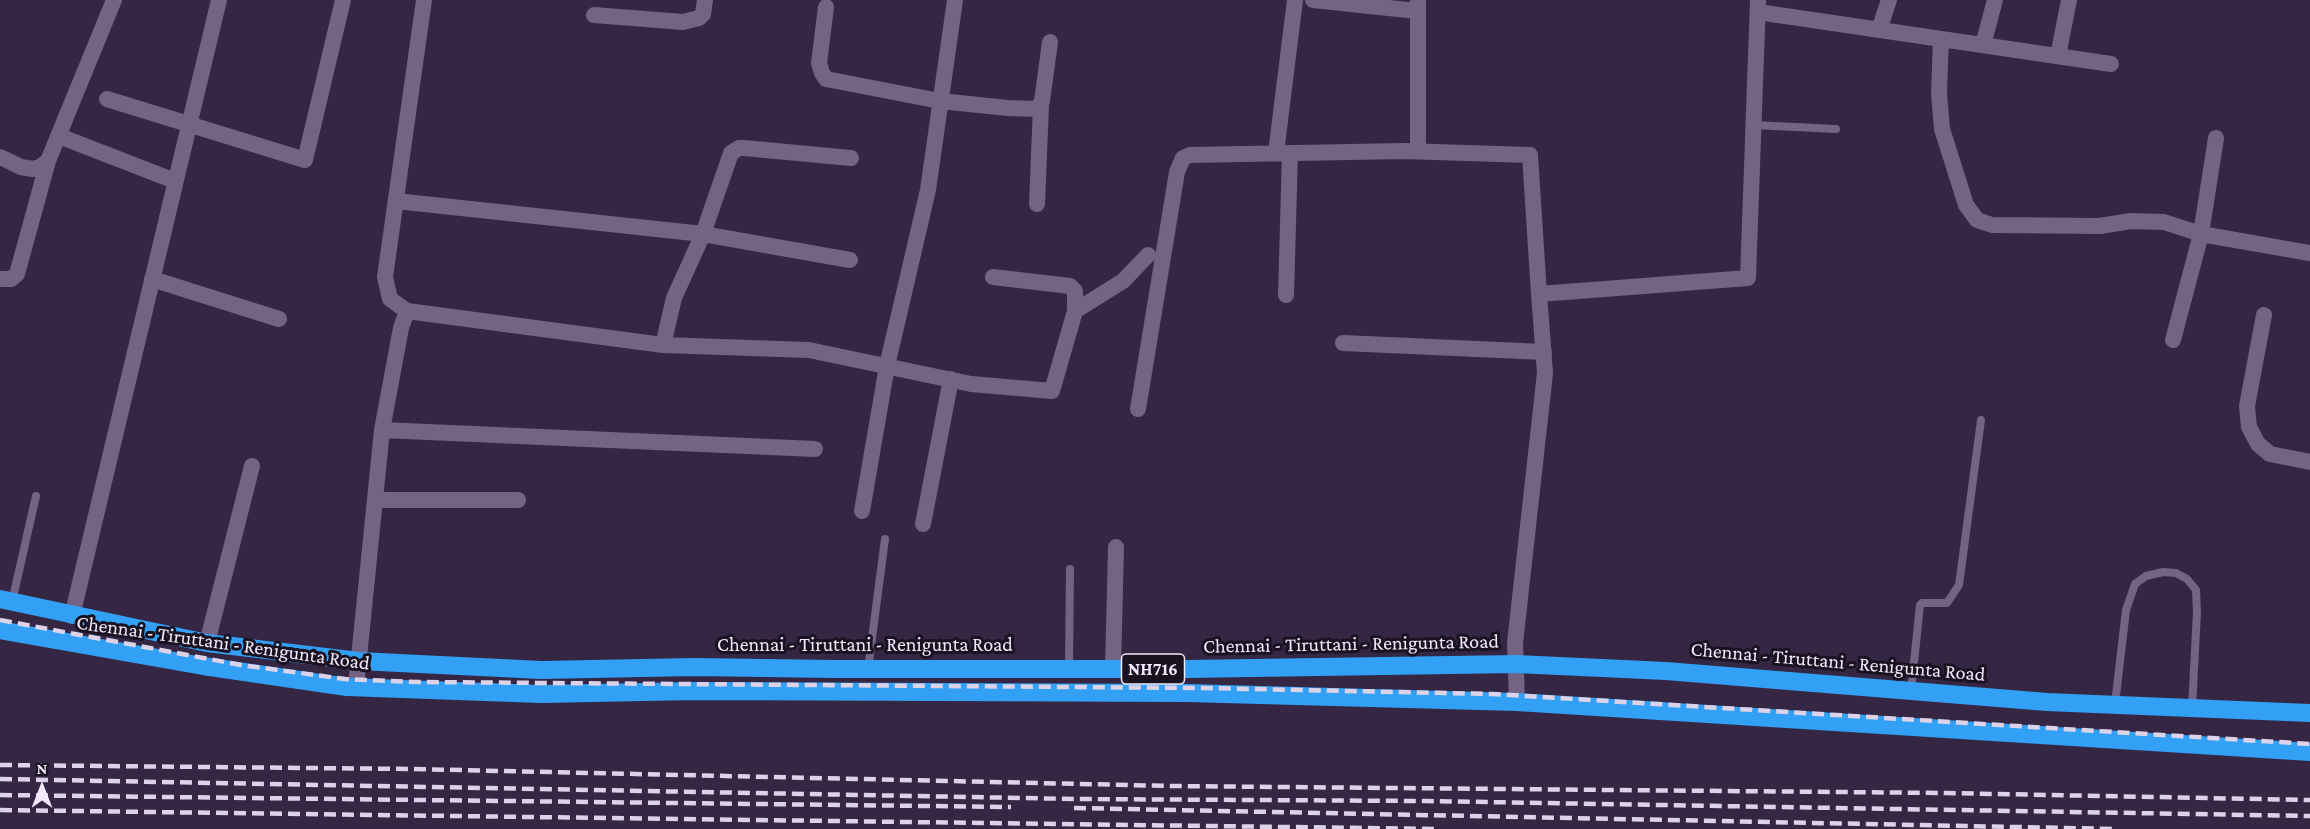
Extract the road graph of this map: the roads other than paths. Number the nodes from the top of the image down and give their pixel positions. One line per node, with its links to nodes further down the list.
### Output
1 (114, 0): 28 (street)
2 (219, 0): 25 (street)
3 (343, 0): 25 (street)
4 (424, 0): 36 (street)
5 (705, 0): 15 (street)
6 (955, 0): 23 (street)
7 (1295, 0): 31 (street)
8 (1313, 0): 12 (street)
9 (1889, 0): 16 (street)
10 (1995, 0): 19 (street)
11 (2069, 0): 20 (street)
12 (1418, 5): 30 (street)
13 (1758, 6): 16 (street); 26 (street)
14 (826, 7): 23 (street)
15 (594, 15)
16 (1879, 30): 17 (street)
17 (1941, 39): 19 (street); 39 (street)
18 (1050, 42): 24 (street)
19 (1983, 45): 20 (street)
20 (2058, 56): 21 (street)
21 (2111, 64)
22 (107, 99): 25 (street)
23 (940, 101): 24 (street); 56 (street)
24 (1041, 106): 37 (street)
25 (189, 124): 35 (street)
26 (1754, 125): 27 (lane); 46 (street)
27 (1836, 129)
28 (59, 136): 34 (street); 35 (street)
29 (2216, 138): 39 (street)
30 (1418, 152): 31 (street); 46 (street)
31 (1283, 153): 47 (street); 58 (street)
32 (0, 157): 34 (street)
33 (851, 158): 38 (street)
34 (48, 161): 44 (street)
35 (175, 181): 45 (street)
36 (396, 201): 38 (street); 48 (street)
37 (1037, 204)
38 (703, 234): 42 (street); 54 (street)
39 (2201, 234): 40 (street); 52 (street)
40 (2310, 253)
41 (1148, 255): 49 (street)
42 (850, 260)
43 (993, 277): 49 (street)
44 (0, 279)
45 (152, 279): 51 (street); 73 (street)
46 (1539, 294): 55 (street)
47 (1286, 295)
48 (407, 311): 54 (street); 60 (street)
49 (1075, 311): 57 (street)
50 (2264, 315): 62 (street)
51 (279, 319)
52 (2173, 340)
53 (1343, 343): 55 (street)
54 (663, 345): 56 (street)
55 (1544, 352): 77 (street)
56 (887, 366): 57 (street); 67 (street)
57 (951, 379): 68 (street)
58 (1138, 409)
59 (1981, 420): 82 (lane)
60 (382, 430): 61 (street); 65 (street)
61 (815, 449)
62 (2310, 462)
63 (252, 466): 75 (street)
64 (36, 496): 72 (lane)
65 (375, 500): 66 (street); 76 (street)
66 (518, 500)
67 (862, 512)
68 (923, 524)
69 (885, 539): 78 (lane)
70 (1116, 547): 80 (street)
71 (1070, 569): 79 (lane)
72 (6, 600): 73 (highway, Chennai - Tiruttani - Renigunta Road / NH716)
73 (72, 616): 75 (highway, Chennai - Tiruttani - Renigunta Road / NH716)
74 (0, 630): 81 (highway, Chennai - Tiruttani - Renigunta Road)
75 (207, 643): 76 (highway, Chennai - Tiruttani - Renigunta Road / NH716)
76 (359, 661): 78 (highway, Chennai - Tiruttani - Renigunta Road / NH716); 81 (street)
77 (1516, 664): 80 (highway, Chennai - Tiruttani - Renigunta Road / NH716); 82 (highway, Chennai - Tiruttani - Renigunta Road / NH716); 83 (street)
78 (867, 669): 79 (highway, Chennai - Tiruttani - Renigunta Road / NH716)
79 (1069, 669): 80 (highway, Chennai - Tiruttani - Renigunta Road / NH716)
80 (1113, 669)
81 (356, 687): 83 (highway, Chennai - Tiruttani - Renigunta Road)
82 (1911, 691): 84 (highway, Chennai - Tiruttani - Renigunta Road / NH716)
83 (1517, 702): 87 (highway, Chennai - Tiruttani - Renigunta Road)
84 (2115, 705): 85 (highway, Chennai - Tiruttani - Renigunta Road / NH716); 85 (lane)
85 (2192, 708): 86 (highway, Chennai - Tiruttani - Renigunta Road / NH716)
86 (2310, 713)
87 (2310, 752)

